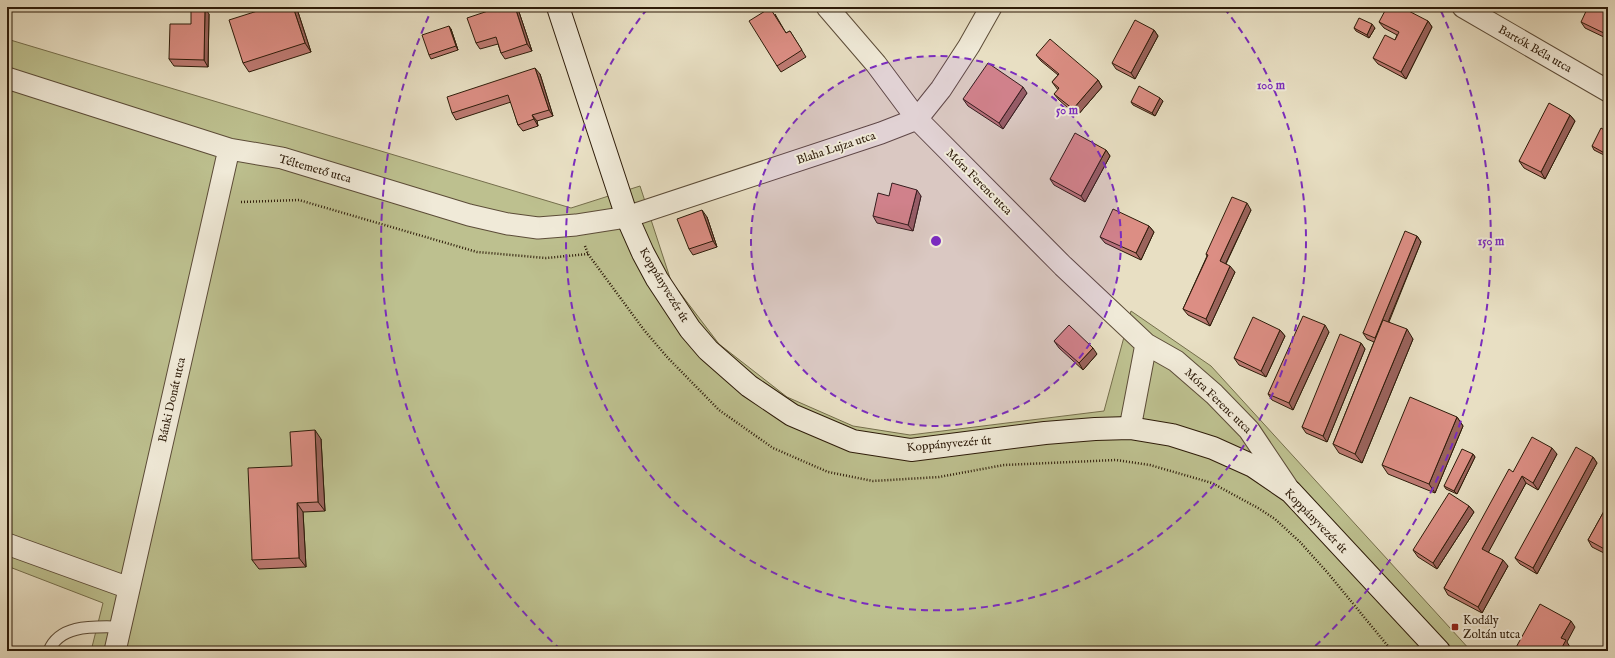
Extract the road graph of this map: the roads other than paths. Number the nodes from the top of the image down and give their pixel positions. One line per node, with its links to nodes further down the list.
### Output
1 (558, 7): 9 (street, Koppányvezér út)
2 (827, 7): 7 (street, Móra Ferenc utca)
3 (991, 7): 7 (street)
4 (1463, 7): 6 (street, Bartók Béla utca)
5 (7, 78): 8 (street, Téltemető utca)
6 (1608, 91)
7 (917, 119): 9 (street, Blaha Lujza utca); 10 (street, Móra Ferenc utca)
8 (229, 149): 9 (street, Téltemető utca); 14 (street, Bánki Donát utca)
9 (627, 217): 11 (street, Koppányvezér út)
10 (1146, 344): 11 (street); 12 (street, Móra Ferenc utca)
11 (1130, 428): 12 (street, Koppányvezér út)
12 (1291, 492): 18 (street, Koppányvezér út)
13 (7, 544): 14 (street)
14 (129, 588): 15 (street, Bánki Donát utca)
15 (121, 627): 16 (lane); 17 (street, Bánki Donát utca)
16 (49, 651)
17 (116, 651)
18 (1439, 651)

